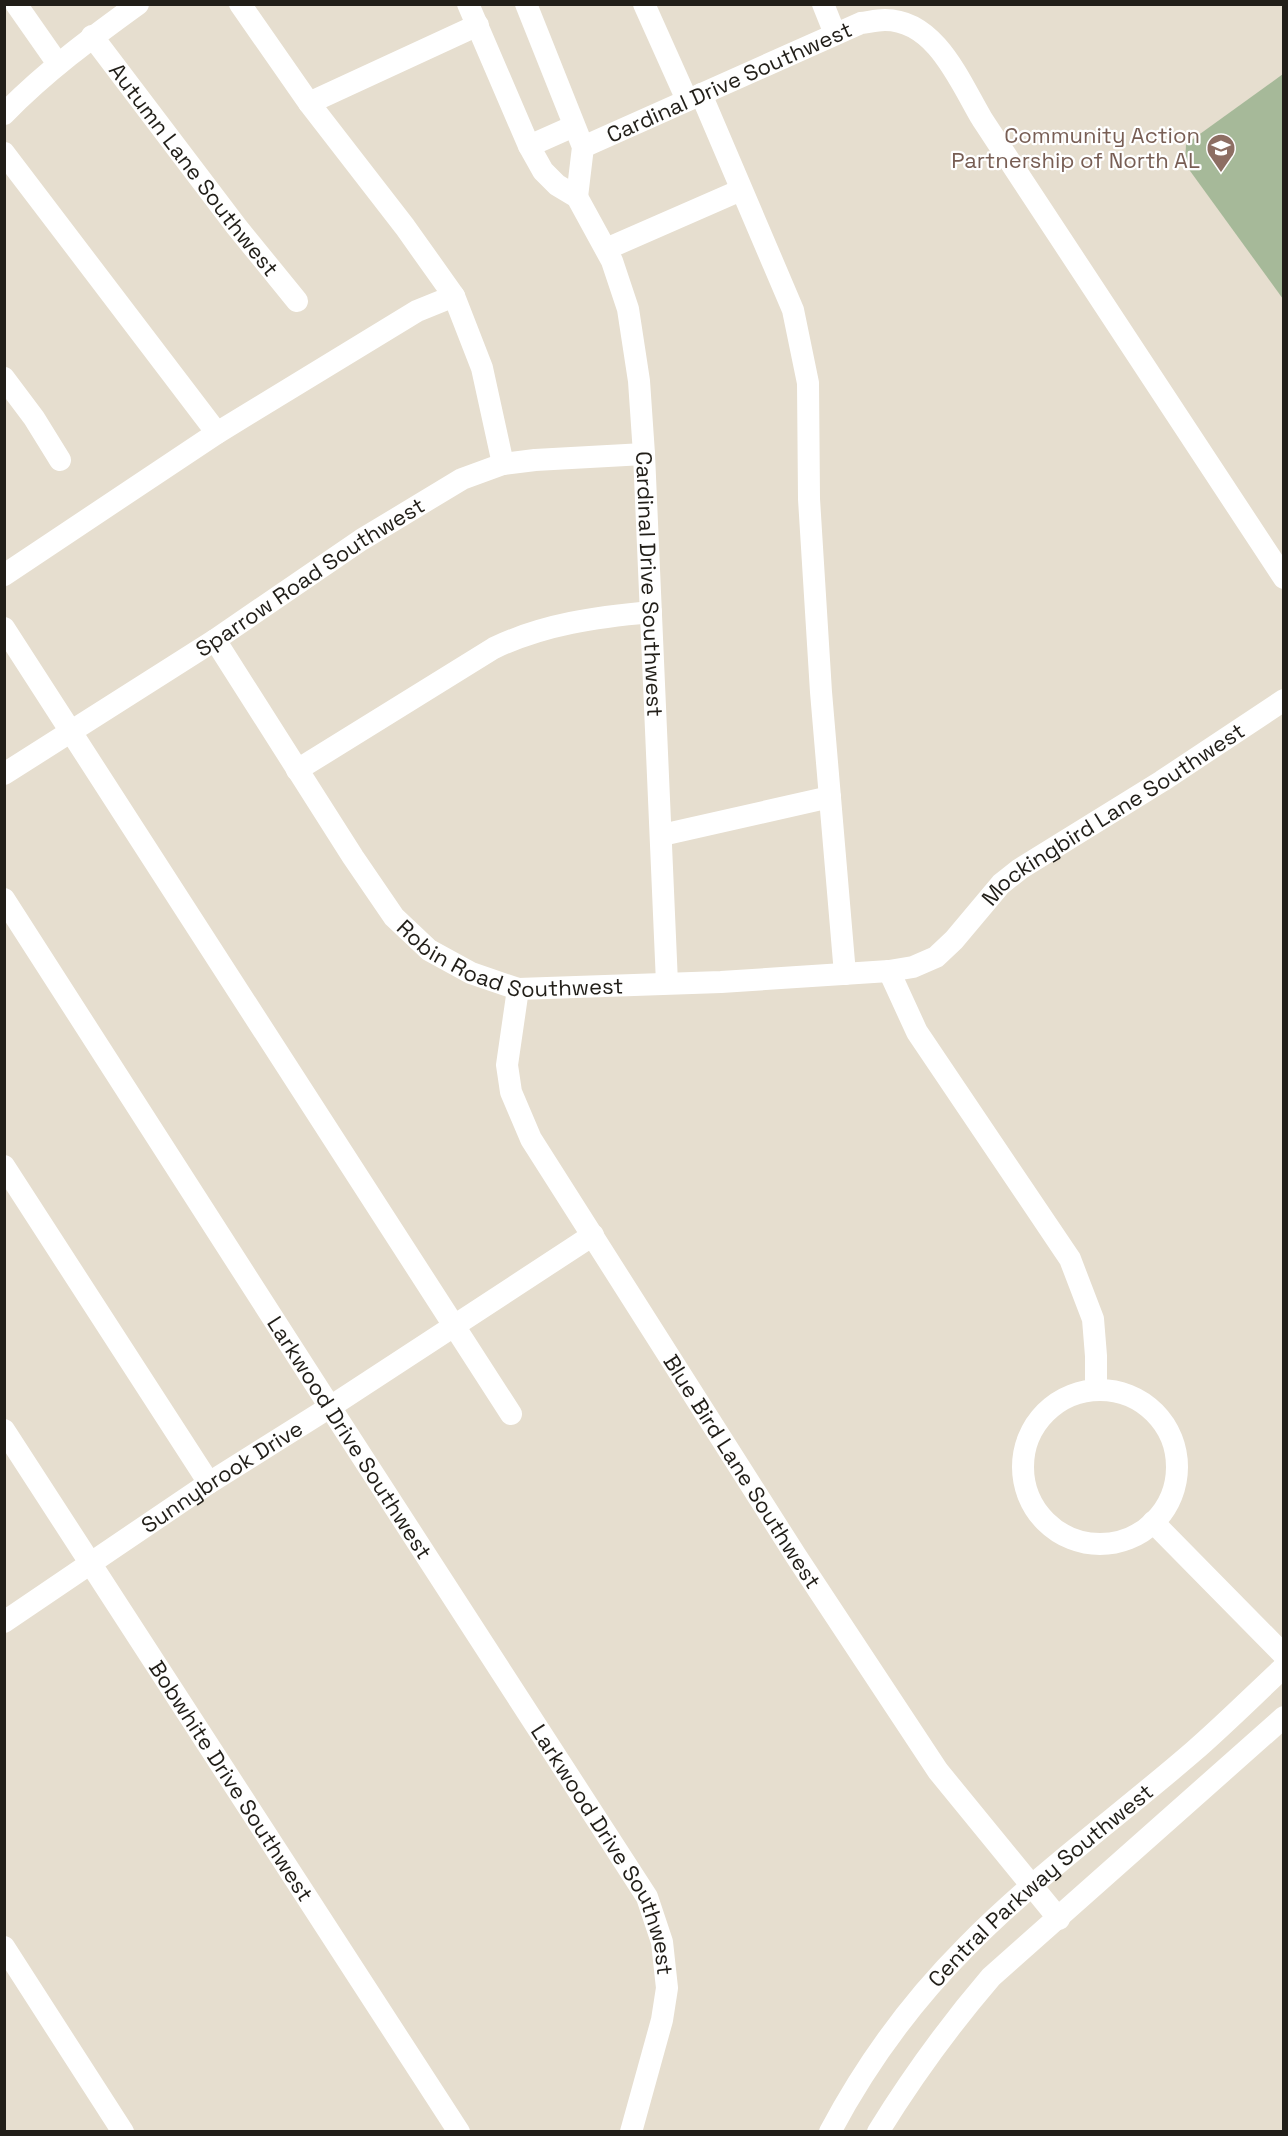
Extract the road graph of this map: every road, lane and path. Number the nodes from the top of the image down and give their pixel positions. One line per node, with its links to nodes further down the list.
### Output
1 (16, 4): 11 (street)
2 (138, 4): 10 (street)
3 (240, 4): 13 (street)
4 (468, 4): 8 (street, Cardinal Drive Southwest)
5 (644, 4): 12 (street)
6 (824, 4): 9 (street)
7 (526, 5): 15 (street, Cardinal Drive Southwest)
8 (478, 25): 13 (street); 16 (street, Cardinal Drive Southwest)
9 (836, 34): 12 (street, Cardinal Drive Southwest); 30 (street, Cardinal Drive Southwest)
10 (92, 36): 11 (street); 23 (street, Autumn Lane Southwest)
11 (58, 64): 14 (street)
12 (694, 97): 17 (street, Cardinal Drive Southwest); 19 (street)
13 (309, 103): 22 (street)
14 (4, 114)
15 (574, 126): 16 (street); 17 (street, Cardinal Drive Southwest)
16 (529, 146): 20 (street, Cardinal Drive Southwest)
17 (583, 147): 20 (street, Cardinal Drive Southwest)
18 (4, 153): 25 (street)
19 (741, 190): 21 (street); 38 (street)
20 (577, 197): 21 (street, Cardinal Drive Southwest)
21 (606, 249): 26 (street, Cardinal Drive Southwest)
22 (454, 296): 25 (street); 28 (street)
23 (297, 301)
24 (4, 378): 27 (street)
25 (217, 433): 29 (street)
26 (644, 454): 28 (street, Sparrow Road Southwest); 31 (street, Cardinal Drive Southwest)
27 (60, 460)
28 (503, 464): 33 (street, Sparrow Road Southwest)
29 (4, 575)
30 (1284, 578)
31 (651, 612): 36 (street); 39 (street, Cardinal Drive Southwest)
32 (4, 628): 35 (street)
33 (215, 640): 35 (street, Sparrow Road Southwest); 36 (street, Robin Road Southwest)
34 (1284, 700): 41 (street, Mockingbird Lane Southwest)
35 (71, 732): 37 (street, Sparrow Road Southwest); 48 (street)
36 (297, 770): 45 (street, Robin Road Southwest)
37 (4, 774)
38 (830, 796): 39 (street); 43 (street)
39 (662, 835): 44 (street, Cardinal Drive Southwest)
40 (4, 899): 50 (street, Larkwood Drive Southwest)
41 (954, 940): 42 (street, Robin Road Southwest)
42 (889, 971): 43 (street, Robin Road Southwest); 49 (street)
43 (845, 974): 44 (street, Robin Road Southwest)
44 (667, 983): 45 (street, Robin Road Southwest)
45 (518, 989): 47 (street, Blue Bird Lane Southwest)
46 (4, 1166): 53 (street)
47 (593, 1235): 48 (street, Sunnybrook Drive); 60 (street, Blue Bird Lane Southwest)
48 (454, 1325): 50 (street, Sunnybrook Drive); 51 (street)
49 (1096, 1389): 54 (street); 54 (street)
50 (330, 1407): 53 (street, Sunnybrook Drive); 65 (street, Larkwood Drive Southwest)
51 (512, 1414)
52 (4, 1430): 55 (street, Bobwhite Drive Southwest)
53 (209, 1482): 55 (street, Sunnybrook Drive)
54 (1153, 1522): 57 (street)
55 (91, 1563): 56 (street, Sunnybrook Drive); 64 (street, Bobwhite Drive Southwest)
56 (4, 1622)
57 (1284, 1655)
58 (1284, 1667): 60 (street, Central Parkway Southwest)
59 (1284, 1717): 61 (street, Central Parkway Southwest)
60 (1032, 1887): 61 (street, Blue Bird Lane Southwest); 66 (street, Central Parkway Southwest)
61 (1059, 1919): 67 (street, Central Parkway Southwest)
62 (4, 1947): 63 (street)
63 (123, 2132)
64 (459, 2132)
65 (632, 2132)
66 (830, 2132)
67 (878, 2132)

